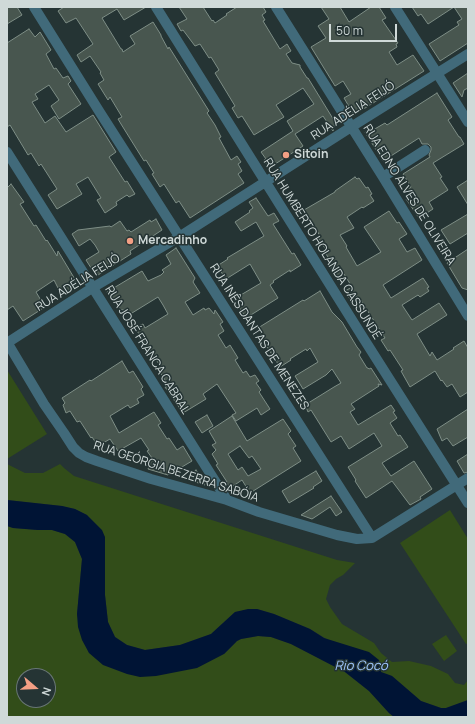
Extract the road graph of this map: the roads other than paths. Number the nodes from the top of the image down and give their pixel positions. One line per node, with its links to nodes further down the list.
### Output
1 (34, 7): 13 (street, RUA INÊS DANTAS DE MENEZES)
2 (156, 7): 12 (street, RUA HUMBERTO HOLANDA CASSUNDÉ)
3 (276, 7): 8 (street, RUA EDNO ALVES DE OLIVEIRA)
4 (395, 7): 6 (street)
5 (468, 54): 6 (street, RUA ADÉLIA FEIJÓ)
6 (437, 73): 7 (street); 8 (street, RUA ADÉLIA FEIJÓ)
7 (468, 122)
8 (351, 127): 11 (street, RUA EDNO ALVES DE OLIVEIRA); 12 (street, RUA ADÉLIA FEIJÓ)
9 (425, 150): 11 (street)
10 (7, 152): 14 (street, RUA JOSÉ FRANCA CABRAL)
11 (383, 177): 15 (street, RUA EDNO ALVES DE OLIVEIRA)
12 (266, 182): 13 (street, RUA ADÉLIA FEIJÓ); 18 (street, RUA HUMBERTO HOLANDA CASSUNDÉ)
13 (180, 237): 14 (street, RUA ADÉLIA FEIJÓ); 21 (street, RUA INÊS DANTAS DE MENEZES)
14 (92, 288): 16 (street, RUA ADÉLIA FEIJÓ); 19 (street, RUA JOSÉ FRANCA CABRAL)
15 (468, 316)
16 (7, 342): 19 (street, RUA GEÓRGIA BEZERRA SABÓIA)
17 (468, 478): 18 (street)
18 (457, 485): 20 (street, RUA HUMBERTO HOLANDA CASSUNDÉ); 21 (street)
19 (227, 500): 21 (street, RUA GEÓRGIA BEZERRA SABÓIA)
20 (468, 503)
21 (372, 538)

